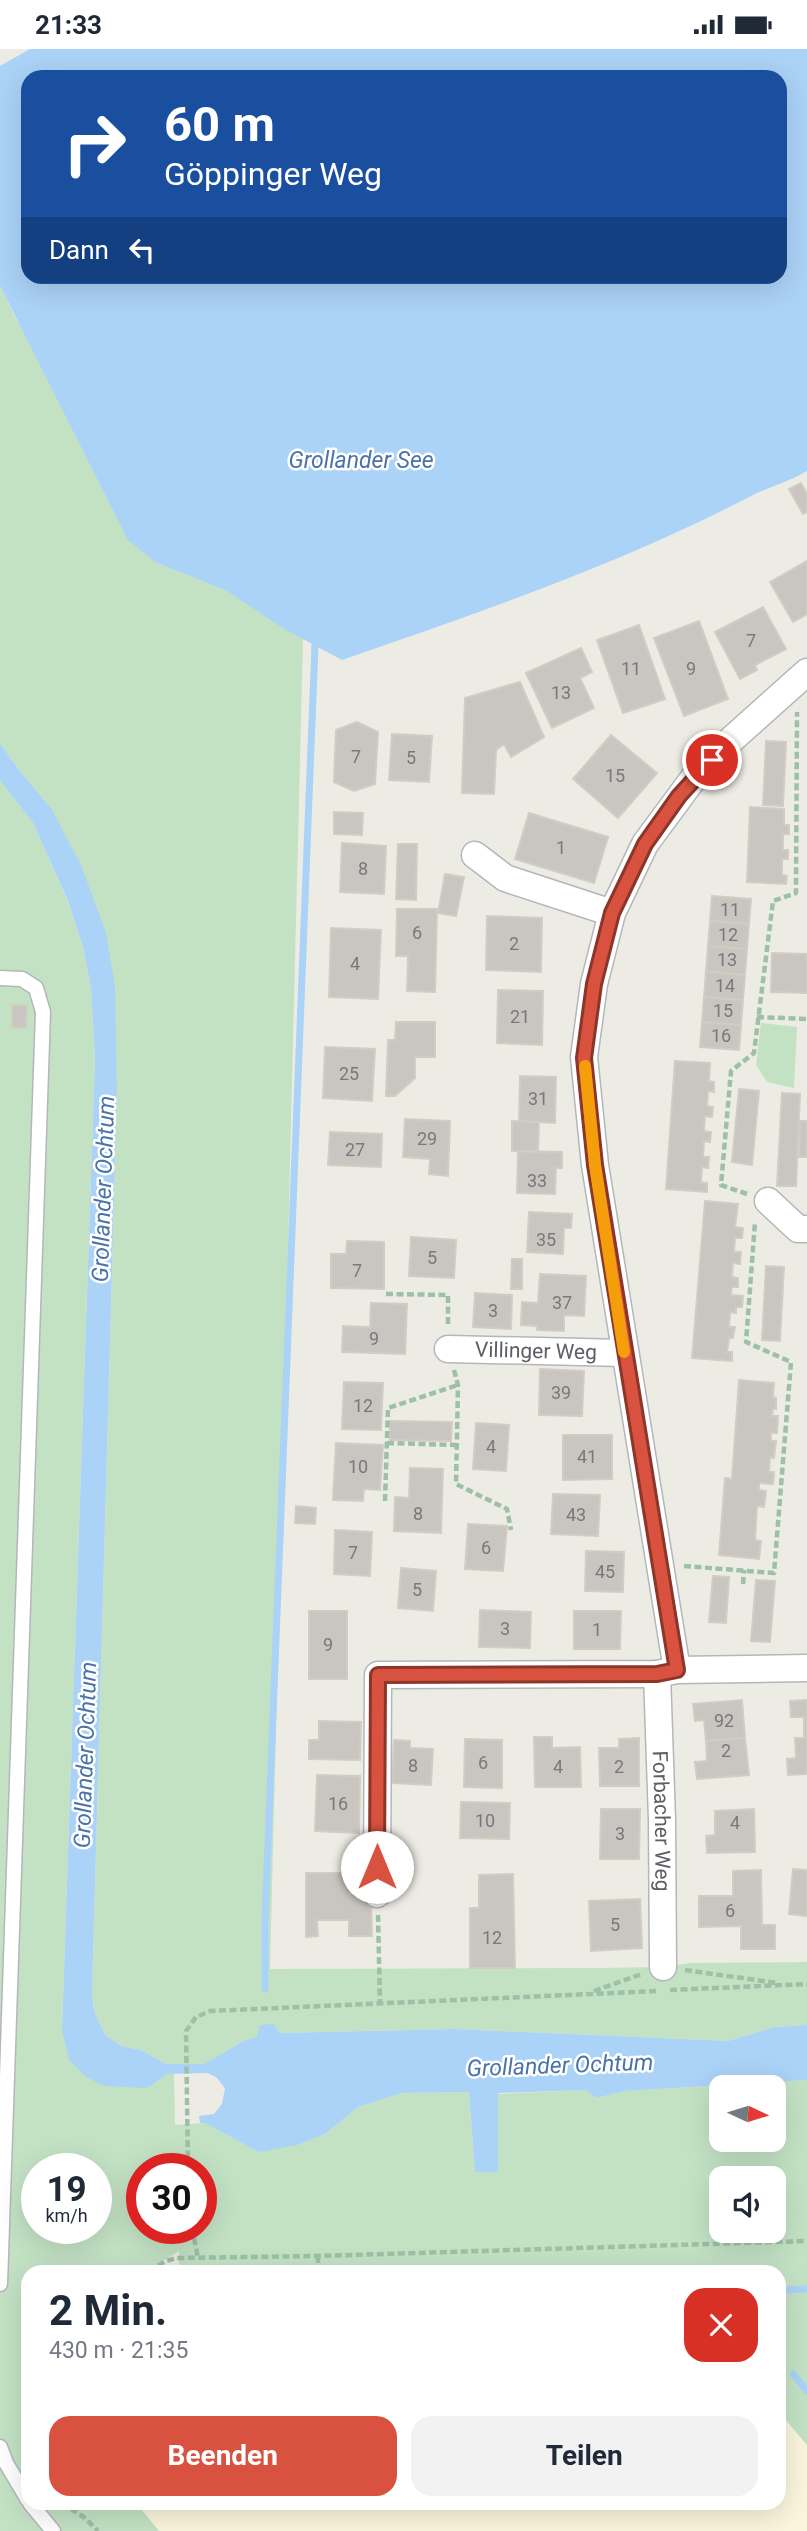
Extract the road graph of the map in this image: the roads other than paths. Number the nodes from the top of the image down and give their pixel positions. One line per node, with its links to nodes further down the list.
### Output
1 (802, 676): 3 (street, Forbacher Weg)
2 (475, 855): 3 (street)
3 (612, 913): 8 (street, Forbacher Weg)
4 (0, 978): 13 (lane)
5 (760, 1203): 6 (street)
6 (807, 1229)
7 (448, 1349): 8 (street, Villinger Weg)
8 (624, 1353): 10 (street, Forbacher Weg)
9 (807, 1668): 10 (street)
10 (667, 1672): 11 (street); 12 (street, Forbacher Weg)
11 (377, 1893)
12 (663, 1967)
13 (0, 2284)
14 (0, 2447): 15 (lane)
15 (21, 2488)
16 (36, 2510): 17 (lane)
17 (53, 2531)

